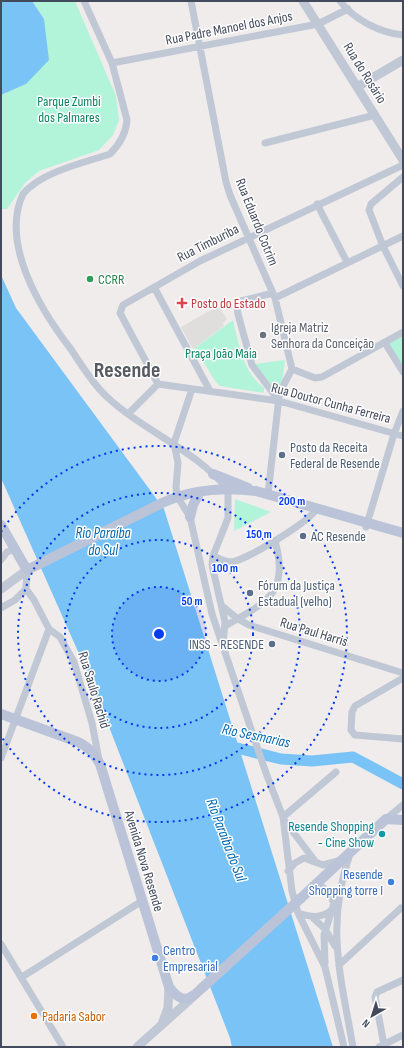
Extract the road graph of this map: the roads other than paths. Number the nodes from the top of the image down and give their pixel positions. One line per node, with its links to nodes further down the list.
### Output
1 (84, 1): 10 (street)
2 (190, 1): 8 (street, Rua Eduardo Cotrim)
3 (303, 1): 6 (street, Rua do Rosário)
4 (340, 1): 5 (street)
5 (348, 9): 6 (street, Rua Padre Manoel dos Anjos); 7 (street)
6 (318, 24): 8 (street, Rua Padre Manoel dos Anjos); 11 (street, Rua do Rosário)
7 (403, 35)
8 (199, 46): 10 (street, Rua Padre Manoel dos Anjos); 20 (street, Rua Eduardo Cotrim)
9 (403, 60): 11 (street)
10 (112, 63): 18 (street)
11 (357, 87): 12 (street, Rua do Rosário)
12 (375, 115): 13 (street); 14 (street, Rua do Rosário)
13 (265, 143)
14 (403, 160)
15 (403, 165): 17 (street, Rua Timburiba)
16 (403, 177): 21 (street)
17 (317, 204): 20 (street, Rua Timburiba); 23 (street)
18 (9, 218)
19 (403, 236): 21 (street)
20 (248, 238): 25 (street, Rua Timburiba); 26 (street, Rua Eduardo Cotrim)
21 (383, 246): 23 (street); 24 (street)
22 (11, 250): 36 (street)
23 (348, 262): 26 (street)
24 (403, 286)
25 (154, 287): 31 (street, Rua Timburiba); 33 (street)
26 (274, 296): 29 (street, Rua Eduardo Cotrim); 34 (street)
27 (403, 332): 28 (street)
28 (385, 343): 29 (street); 30 (street)
29 (292, 369): 34 (street)
30 (403, 372)
31 (158, 384): 32 (street, Rua Doutor Cunha Ferreira); 36 (street)
32 (192, 389): 33 (street, Rua Doutor Cunha Ferreira); 39 (street)
33 (210, 391): 34 (street, Rua Doutor Cunha Ferreira)
34 (279, 400): 37 (street, Rua Doutor Cunha Ferreira); 44 (street)
35 (403, 411): 37 (street)
36 (128, 414): 39 (street)
37 (394, 434): 38 (street, Rua Doutor Cunha Ferreira); 49 (street)
38 (403, 436)
39 (174, 443): 40 (street); 45 (street)
40 (213, 474): 41 (street); 42 (main road)
41 (229, 490): 42 (main road); 43 (main road); 46 (main road); 54 (street)
42 (256, 491): 44 (main road)
43 (200, 492): 45 (main road); 47 (main road)
44 (268, 494): 46 (main road)
45 (177, 496): 47 (street); 56 (main road)
46 (315, 511): 49 (main road); 52 (street)
47 (190, 517): 61 (street)
48 (1, 525): 53 (main road)
49 (367, 525): 50 (main road); 51 (main road)
50 (403, 533)
51 (403, 538)
52 (274, 541): 54 (street); 62 (street)
53 (15, 549): 55 (street); 56 (main road)
54 (213, 556): 60 (street)
55 (1, 560)
56 (27, 570): 57 (street); 58 (street)
57 (1, 589)
58 (26, 589): 59 (street); 64 (street, Rua Saulo Rachid)
59 (1, 608)
60 (223, 609): 61 (street); 62 (street, Rua Paul Harris); 63 (street)
61 (212, 614): 65 (street)
62 (238, 619): 63 (street); 66 (street, Rua Paul Harris)
63 (225, 626): 65 (street)
64 (49, 629): 69 (street); 72 (street, Rua Saulo Rachid)
65 (223, 646): 75 (street)
66 (403, 673)
67 (403, 678): 70 (street)
68 (1, 714): 69 (main road)
69 (16, 719): 71 (street); 72 (main road, Avenida Nova Resende)
70 (403, 739)
71 (1, 758)
72 (100, 764): 82 (main road, Avenida Nova Resende)
73 (336, 772): 75 (street)
74 (403, 805): 76 (street)
75 (283, 819): 79 (street); 80 (street)
76 (386, 819): 77 (main road); 78 (main road)
77 (403, 820)
78 (347, 855): 79 (street); 81 (main road); 89 (street)
79 (316, 863): 80 (street)
80 (288, 871): 85 (street)
81 (318, 884): 84 (street); 95 (main road, bridge)
82 (142, 901): 92 (street); 94 (main road, Avenida Nova Resende)
83 (401, 908): 90 (street)
84 (333, 910): 86 (street); 87 (street)
85 (298, 913): 86 (street); 91 (street)
86 (312, 917): 87 (street)
87 (326, 929): 89 (street); 91 (street)
88 (2, 946): 92 (street)
89 (337, 952): 90 (street)
90 (339, 965): 102 (street)
91 (325, 967): 101 (street)
92 (22, 978): 99 (street)
93 (403, 980): 98 (street)
94 (168, 988): 95 (main road); 96 (street)
95 (198, 992): 96 (street)
96 (162, 1026): 100 (street)
97 (403, 1035): 98 (street)
98 (381, 1046)
99 (63, 1047)
100 (137, 1047)
101 (344, 1047)
102 (354, 1047)

